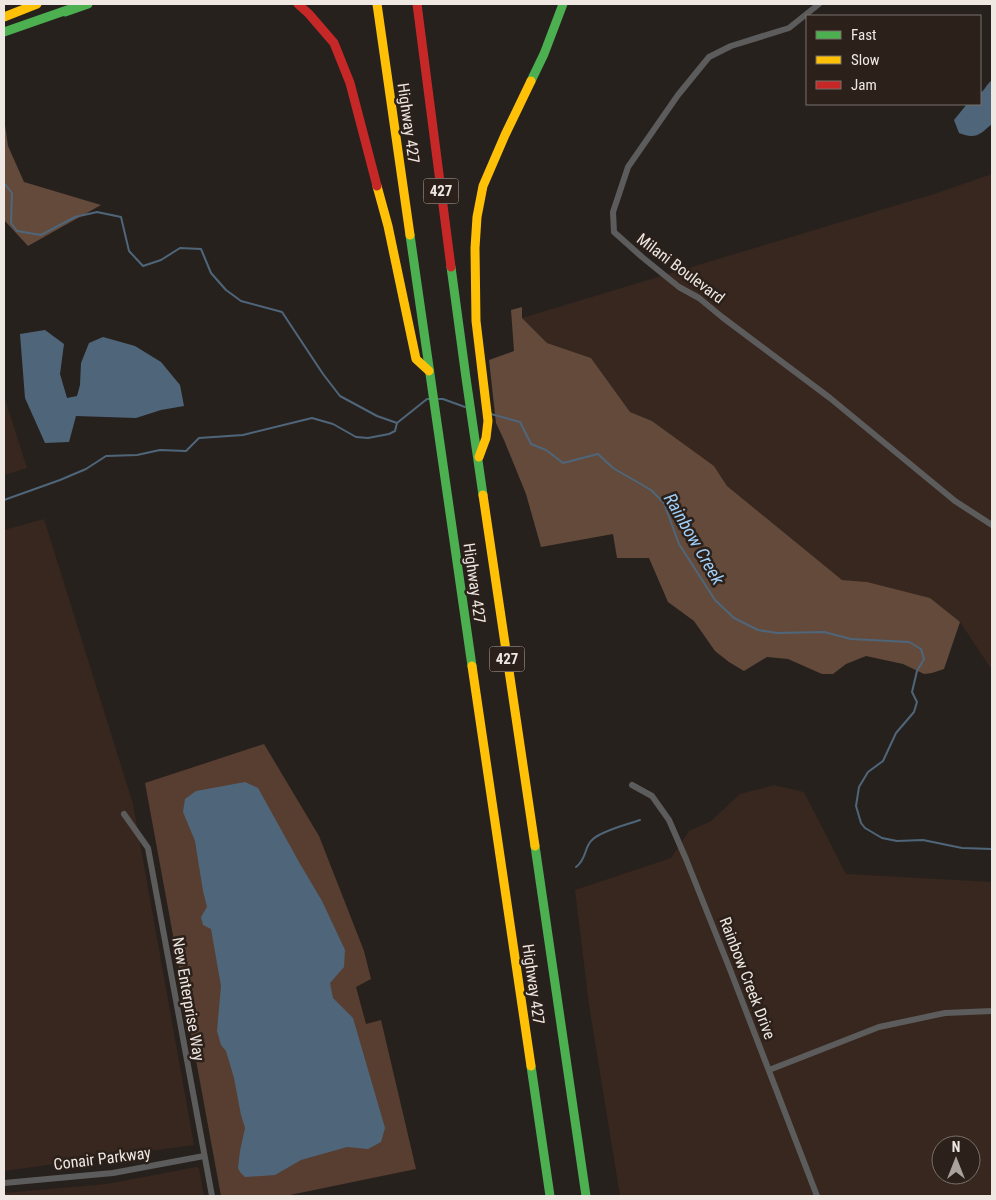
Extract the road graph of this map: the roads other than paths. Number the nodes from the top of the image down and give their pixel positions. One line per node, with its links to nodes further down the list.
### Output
1 (37, 4): 10 (main road)
2 (82, 4): 9 (main road)
3 (88, 4): 9 (main road)
4 (298, 4): 12 (main road)
5 (377, 4): 12 (main road, Highway 427 / 427)
6 (417, 4): 13 (main road, Highway 427 / 427)
7 (564, 4): 13 (main road)
8 (819, 4): 14 (street, Milani Boulevard)
9 (65, 12): 11 (main road)
10 (4, 18)
11 (4, 32)
12 (429, 371): 22 (main road, Highway 427 / 427)
13 (478, 459): 23 (main road, Highway 427 / 427)
14 (992, 525)
15 (632, 785): 18 (street, Rainbow Creek Drive)
16 (124, 814): 19 (street, New Enterprise Way)
17 (992, 1012): 18 (street)
18 (769, 1070): 24 (street, Rainbow Creek Drive)
19 (204, 1156): 20 (street, Conair Parkway); 21 (street, New Enterprise Way)
20 (4, 1183)
21 (212, 1196)
22 (550, 1196)
23 (586, 1196)
24 (817, 1196)

